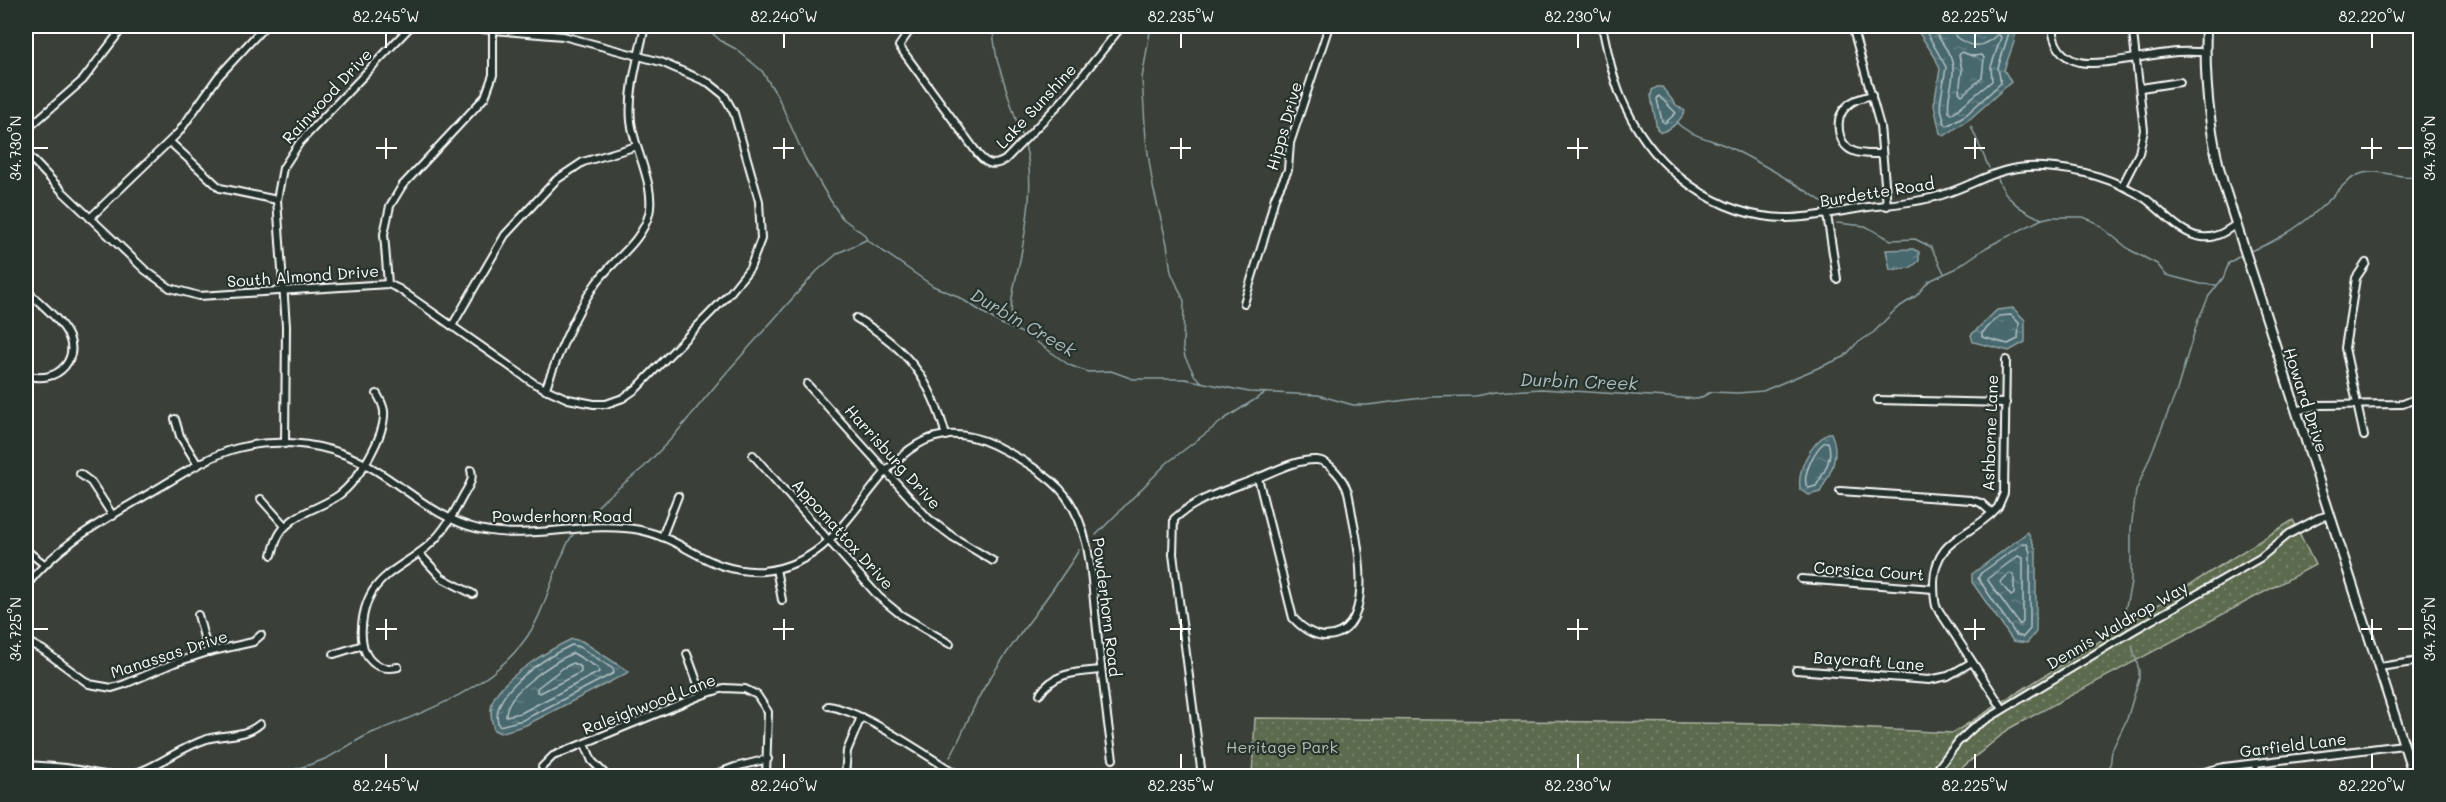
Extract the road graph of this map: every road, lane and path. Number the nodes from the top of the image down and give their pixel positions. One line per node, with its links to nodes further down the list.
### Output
1 (124, 26): 21 (street)
2 (265, 26): 22 (street)
3 (411, 26): 27 (street, Rainwood Drive)
4 (447, 26): 14 (street, South Almond Drive)
5 (645, 26): 16 (street)
6 (913, 26): 7 (street, Lake Sunshine)
7 (1122, 26)
8 (1329, 26): 37 (street, Hipps Drive)
9 (1602, 26): 29 (street, Burdette Road)
10 (1851, 26): 20 (street)
11 (2052, 26): 17 (street)
12 (2135, 26): 17 (street)
13 (2206, 26): 15 (street, Howard Drive)
14 (493, 30): 16 (street, South Almond Drive); 34 (street)
15 (2205, 52): 17 (street); 31 (street, Howard Drive)
16 (639, 56): 23 (street); 43 (street, South Almond Drive)
17 (2137, 57): 19 (street)
18 (2180, 82): 19 (street)
19 (2140, 88): 26 (street)
20 (1872, 95): 25 (street); 25 (street)
21 (26, 130)
22 (170, 142): 27 (street); 30 (street)
23 (637, 146): 39 (street); 43 (street)
24 (26, 153): 30 (street, South Almond Drive)
25 (1881, 154): 28 (street)
26 (2122, 186): 28 (street, Burdette Road); 31 (street, Burdette Road)
27 (277, 200): 36 (street, Rainwood Drive)
28 (1887, 206): 29 (street, Burdette Road)
29 (1827, 215): 33 (street)
30 (90, 218): 36 (street, South Almond Drive)
31 (2235, 225): 49 (street, Howard Drive)
32 (2366, 263): 48 (street)
33 (1837, 279)
34 (388, 284): 36 (street, South Almond Drive); 39 (street, South Almond Drive)
35 (26, 290): 41 (street)
36 (283, 290): 53 (street, Rainwood Drive)
37 (1244, 303)
38 (856, 318): 51 (street)
39 (452, 326): 43 (street, South Almond Drive)
40 (2007, 360): 47 (street, Ashborne Lane)
41 (26, 376)
42 (807, 384): 58 (street, Harrisburg Drive)
43 (545, 390)
44 (376, 394): 55 (street)
45 (2421, 397): 48 (street)
46 (1878, 400): 47 (street)
47 (2006, 403): 64 (street, Ashborne Lane)
48 (2356, 403): 49 (street); 52 (street)
49 (2296, 411): 65 (street, Howard Drive)
50 (175, 419): 56 (street)
51 (946, 436): 58 (street, Powderhorn Road); 94 (street, Powderhorn Road)
52 (2364, 436)
53 (285, 444): 55 (street, Powderhorn Road); 56 (street, Powderhorn Road)
54 (753, 455): 70 (street, Appomattox Drive)
55 (365, 464): 67 (street, Powderhorn Road); 68 (street)
56 (198, 465): 66 (street, Powderhorn Road)
57 (471, 470): 67 (street)
58 (886, 472): 70 (street, Powderhorn Road); 74 (street, Harrisburg Drive)
59 (80, 474): 66 (street)
60 (1258, 478): 60 (street); 115 (street)
61 (1840, 491): 64 (street)
62 (678, 496): 69 (street)
63 (261, 499): 68 (street)
64 (1992, 513): 79 (street, Ashborne Lane)
65 (2330, 515): 93 (street, Howard Drive); 99 (street, Dennis Waldrop Way)
66 (112, 516): 75 (street, Powderhorn Road)
67 (450, 520): 69 (street, Powderhorn Road); 72 (street)
68 (285, 526): 73 (street)
69 (662, 537): 76 (street, Powderhorn Road)
70 (829, 541): 76 (street, Powderhorn Road); 85 (street, Appomattox Drive)
71 (26, 550): 75 (street)
72 (419, 553): 80 (street); 86 (street)
73 (272, 555)
74 (993, 561)
75 (44, 564): 78 (street, Powderhorn Road)
76 (776, 569): 81 (street)
77 (1802, 579): 79 (street, Corsica Court)
78 (26, 586)
79 (1934, 589): 91 (street, Ashborne Lane)
80 (473, 594)
81 (782, 600)
82 (198, 615): 87 (street)
83 (261, 635): 87 (street, Manassas Drive)
84 (26, 641): 87 (street, Manassas Drive)
85 (950, 644)
86 (363, 645): 88 (street); 92 (street)
87 (208, 652)
88 (333, 654)
89 (687, 654): 97 (street)
90 (2421, 661): 93 (street)
91 (1972, 662): 95 (street, Baycraft Lane); 99 (street, Ashborne Lane)
92 (398, 667)
93 (2379, 667): 103 (street, Howard Drive)
94 (1101, 670): 96 (street); 105 (street, Powderhorn Road)
95 (1796, 670)
96 (1041, 694)
97 (702, 695): 102 (street, Raleighwood Lane); 104 (street, Raleighwood Lane)
98 (828, 706): 100 (street)
99 (2003, 709): 116 (street, Dennis Waldrop Way)
100 (861, 717): 113 (street); 114 (street)
101 (260, 724): 109 (street)
102 (585, 744): 108 (street, Raleighwood Lane); 110 (street)
103 (2403, 745): 106 (street, Garfield Lane); 119 (street, Howard Drive)
104 (768, 759): 111 (street); 112 (street, Raleighwood Lane)
105 (1113, 759)
106 (2255, 764): 117 (street, Garfield Lane); 118 (street)
107 (26, 765): 109 (street)
108 (542, 767)
109 (120, 776)
110 (606, 777)
111 (711, 777)
112 (766, 777)
113 (845, 777)
114 (960, 777)
115 (1202, 777)
116 (1932, 777)
117 (2188, 777)
118 (2257, 777)
119 (2414, 777)

